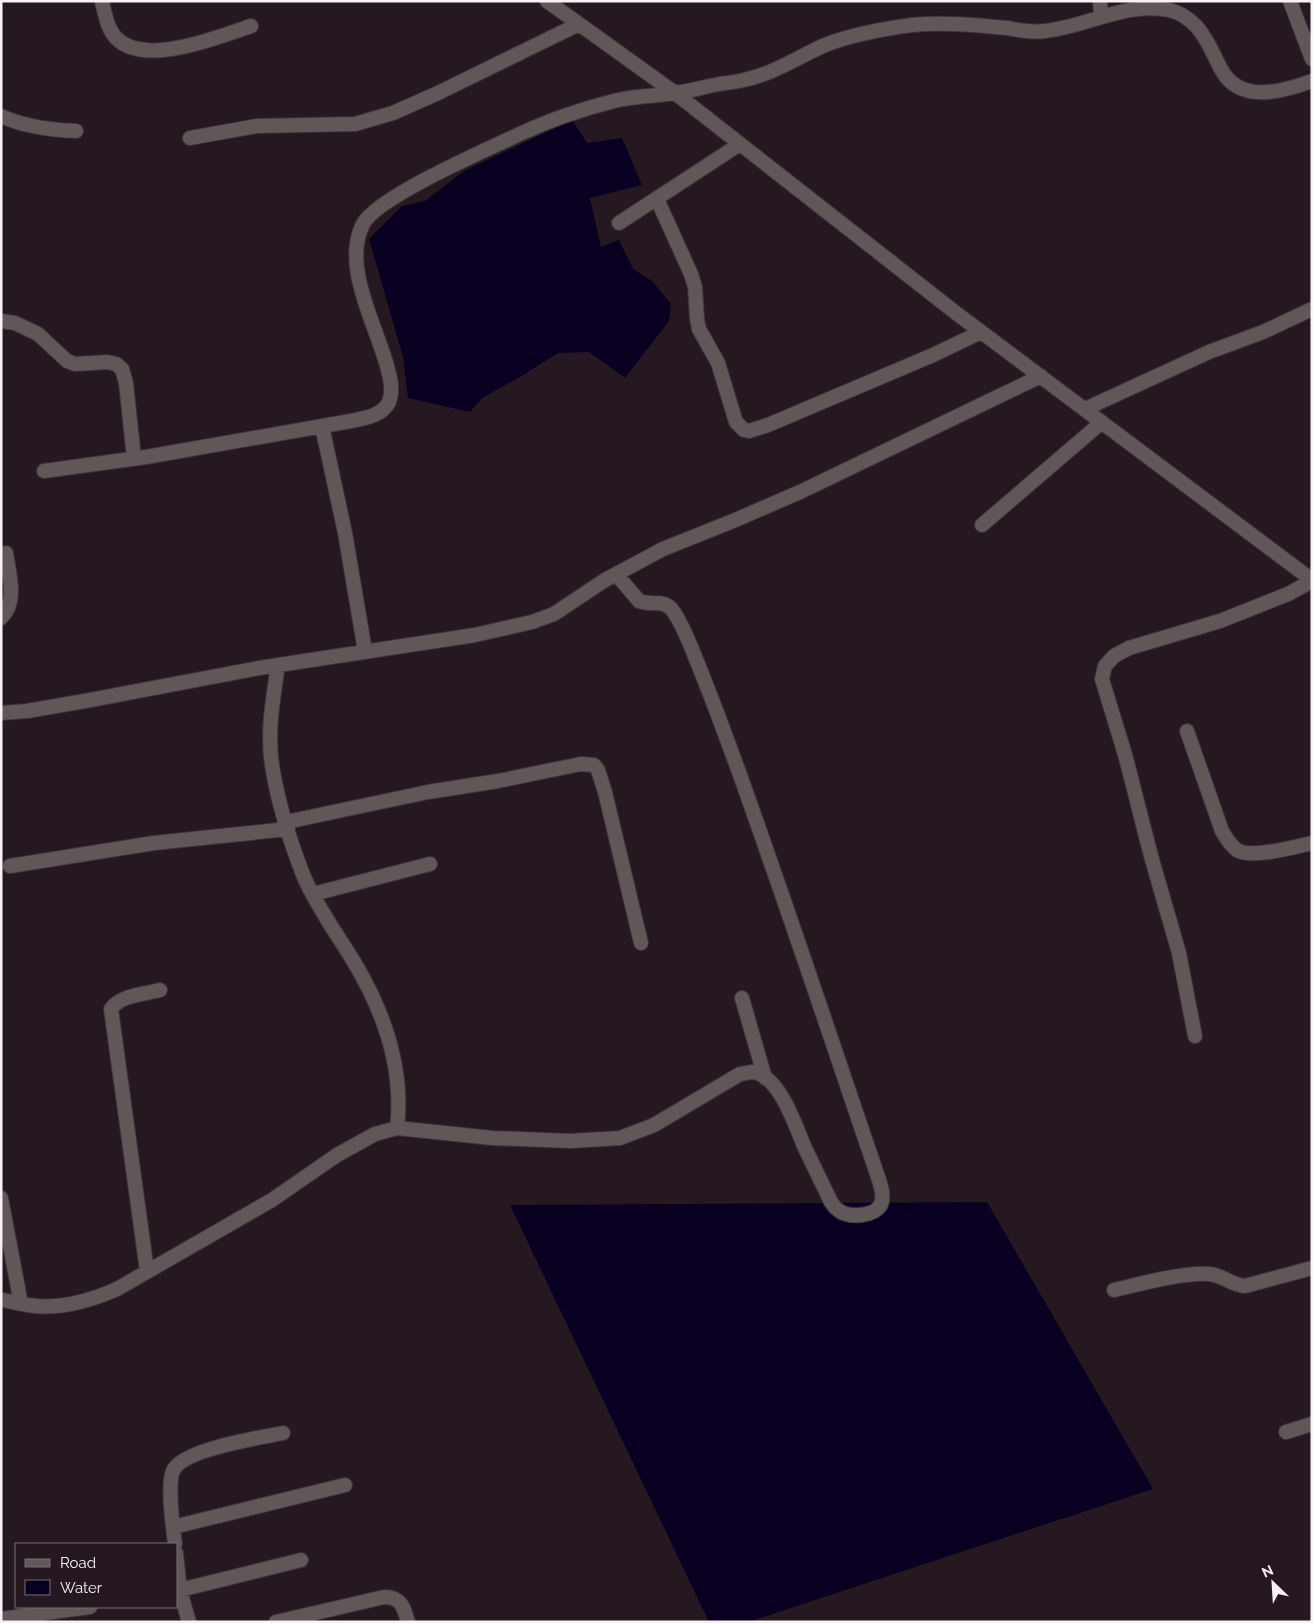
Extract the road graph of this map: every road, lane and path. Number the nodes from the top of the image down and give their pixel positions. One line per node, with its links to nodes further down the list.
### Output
1 (102, 1): 7 (street)
2 (546, 1): 6 (street)
3 (1100, 1): 5 (street)
4 (1290, 1): 8 (street)
5 (1100, 17): 9 (street); 10 (street)
6 (579, 24): 10 (street); 13 (street)
7 (252, 26)
8 (1312, 59)
9 (1312, 81)
10 (675, 94): 14 (street); 23 (street)
11 (1, 116): 12 (street)
12 (76, 131)
13 (190, 138)
14 (740, 144): 15 (street); 19 (street)
15 (657, 199): 16 (street); 19 (street)
16 (620, 223)
17 (1312, 309): 21 (street)
18 (1, 321): 24 (street)
19 (981, 332): 20 (street)
20 (1041, 376): 21 (street); 28 (street)
21 (1085, 409): 22 (street)
22 (1102, 422): 26 (street); 29 (street)
23 (322, 426): 24 (street); 31 (street)
24 (134, 458): 25 (street)
25 (44, 471)
26 (982, 525)
27 (6, 553): 30 (street)
28 (616, 574): 31 (street); 44 (street)
29 (1312, 580): 43 (street)
30 (1, 618)
31 (364, 651): 32 (street)
32 (278, 665): 33 (street); 35 (street)
33 (1, 714)
34 (1187, 731): 36 (street)
35 (287, 826): 38 (street); 39 (street); 40 (street)
36 (1312, 844)
37 (430, 864): 39 (street)
38 (10, 866)
39 (313, 894): 45 (street)
40 (642, 943)
41 (160, 990): 48 (street)
42 (742, 998): 44 (street)
43 (1196, 1036)
44 (765, 1078): 45 (street)
45 (402, 1128): 48 (street)
46 (1, 1198): 51 (street)
47 (1312, 1268): 49 (street)
48 (147, 1271): 51 (street)
49 (1114, 1290)
50 (1, 1300): 51 (street)
51 (21, 1304)
52 (1312, 1424): 53 (street)
53 (1286, 1432)
54 (283, 1433): 56 (street)
55 (345, 1485): 56 (street)
56 (173, 1527): 57 (street)
57 (175, 1543)
58 (301, 1560): 59 (street)
59 (178, 1591): 63 (street)
60 (87, 1608): 61 (street)
61 (66, 1616): 62 (street)
62 (1, 1619)
63 (189, 1622)
64 (276, 1622): 65 (street)
65 (408, 1622)

